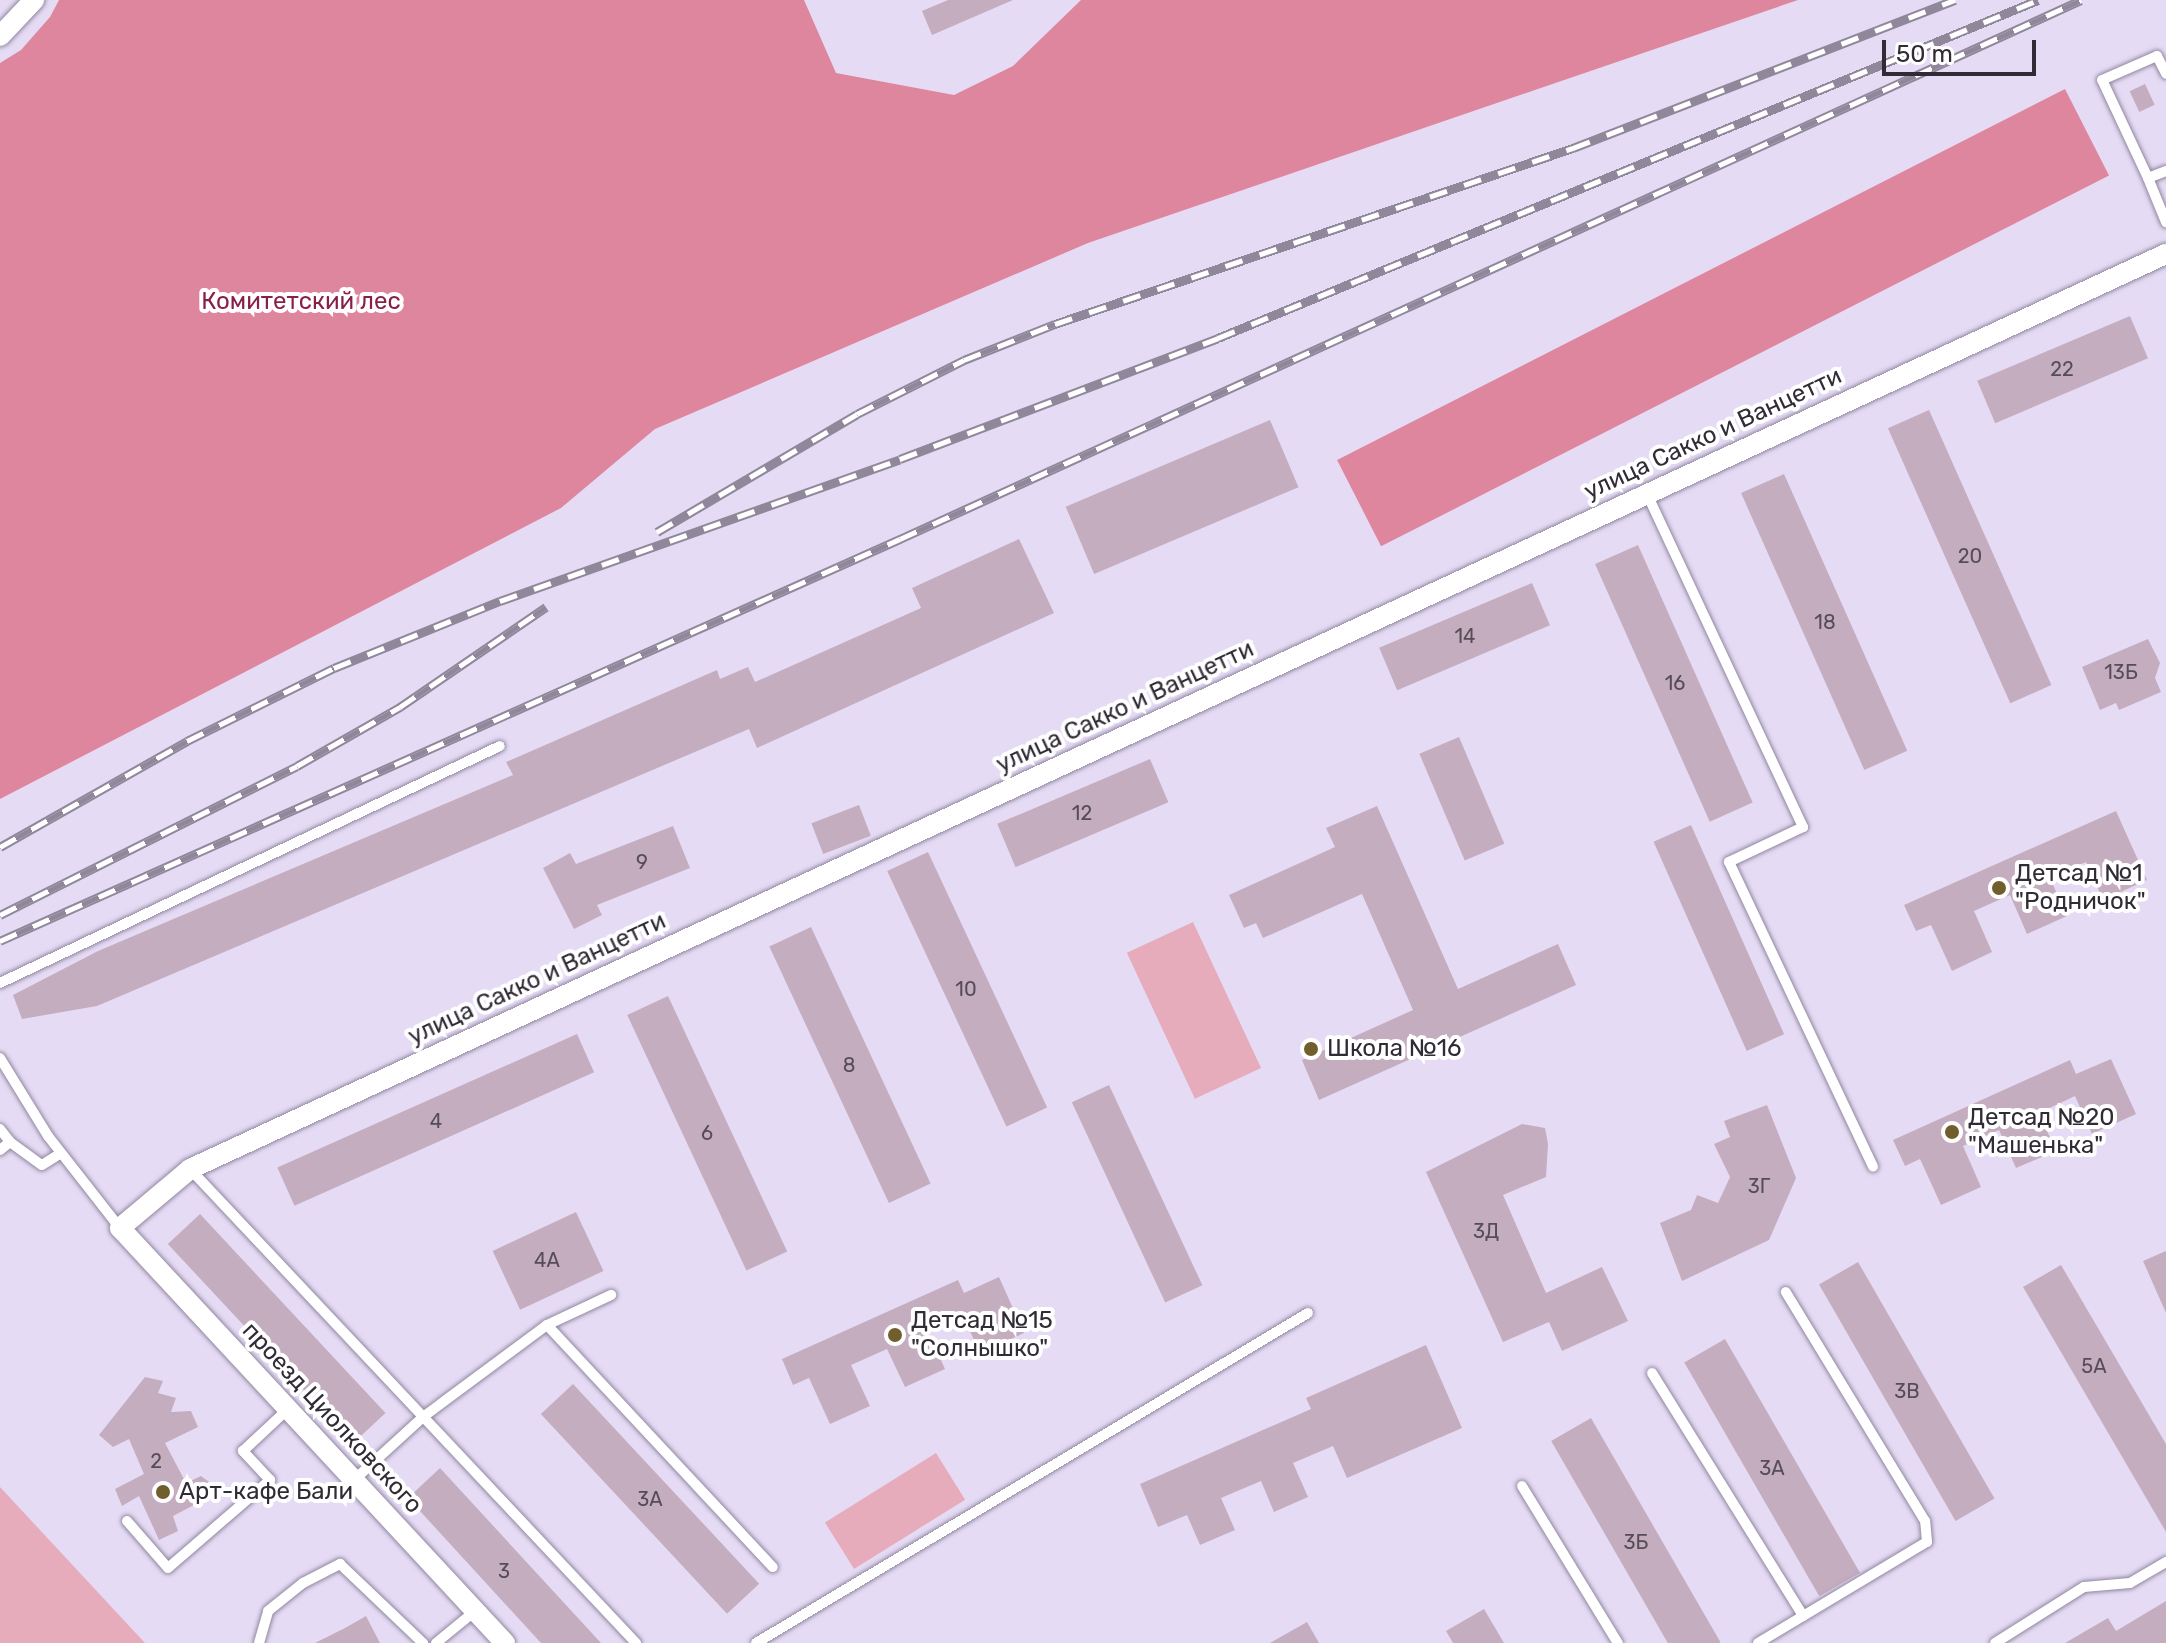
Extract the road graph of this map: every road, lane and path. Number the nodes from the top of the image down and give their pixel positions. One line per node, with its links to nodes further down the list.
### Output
1 (34, 0): 2 (street)
2 (0, 36)
3 (2166, 74): 5 (lane)
4 (2166, 171): 5 (lane)
5 (2148, 178): 6 (lane)
6 (2166, 222)
7 (2166, 254): 8 (street, улица Сакко и Ванцетти)
8 (1647, 494): 16 (lane); 17 (street, улица Сакко и Ванцетти)
9 (500, 746): 10 (lane)
10 (0, 983)
11 (0, 1058): 15 (lane)
12 (0, 1129): 13 (lane)
13 (10, 1142): 14 (lane); 15 (lane)
14 (0, 1150)
15 (61, 1153): 18 (lane)
16 (1873, 1167)
17 (190, 1169): 18 (street, улица Сакко и Ванцетти); 25 (lane)
18 (120, 1228): 24 (street, проезд Циолковского)
19 (1786, 1292): 32 (lane)
20 (611, 1295): 22 (lane)
21 (1308, 1313): 38 (lane)
22 (547, 1325): 25 (lane); 30 (lane)
23 (1652, 1373): 32 (lane)
24 (288, 1409): 26 (street, проезд Циолковского); 28 (lane)
25 (423, 1417): 26 (lane); 37 (lane)
26 (354, 1480): 31 (street, проезд Циолковского)
27 (1522, 1486): 39 (lane)
28 (127, 1521)
29 (2166, 1562): 41 (lane)
30 (773, 1567)
31 (475, 1611): 35 (lane); 36 (street, проезд Циолковского)
32 (1803, 1616): 40 (lane)
33 (259, 1643): 34 (lane)
34 (423, 1643)
35 (436, 1643)
36 (505, 1643)
37 (636, 1643)
38 (756, 1643)
39 (1618, 1643)
40 (1758, 1643)
41 (1995, 1643)

